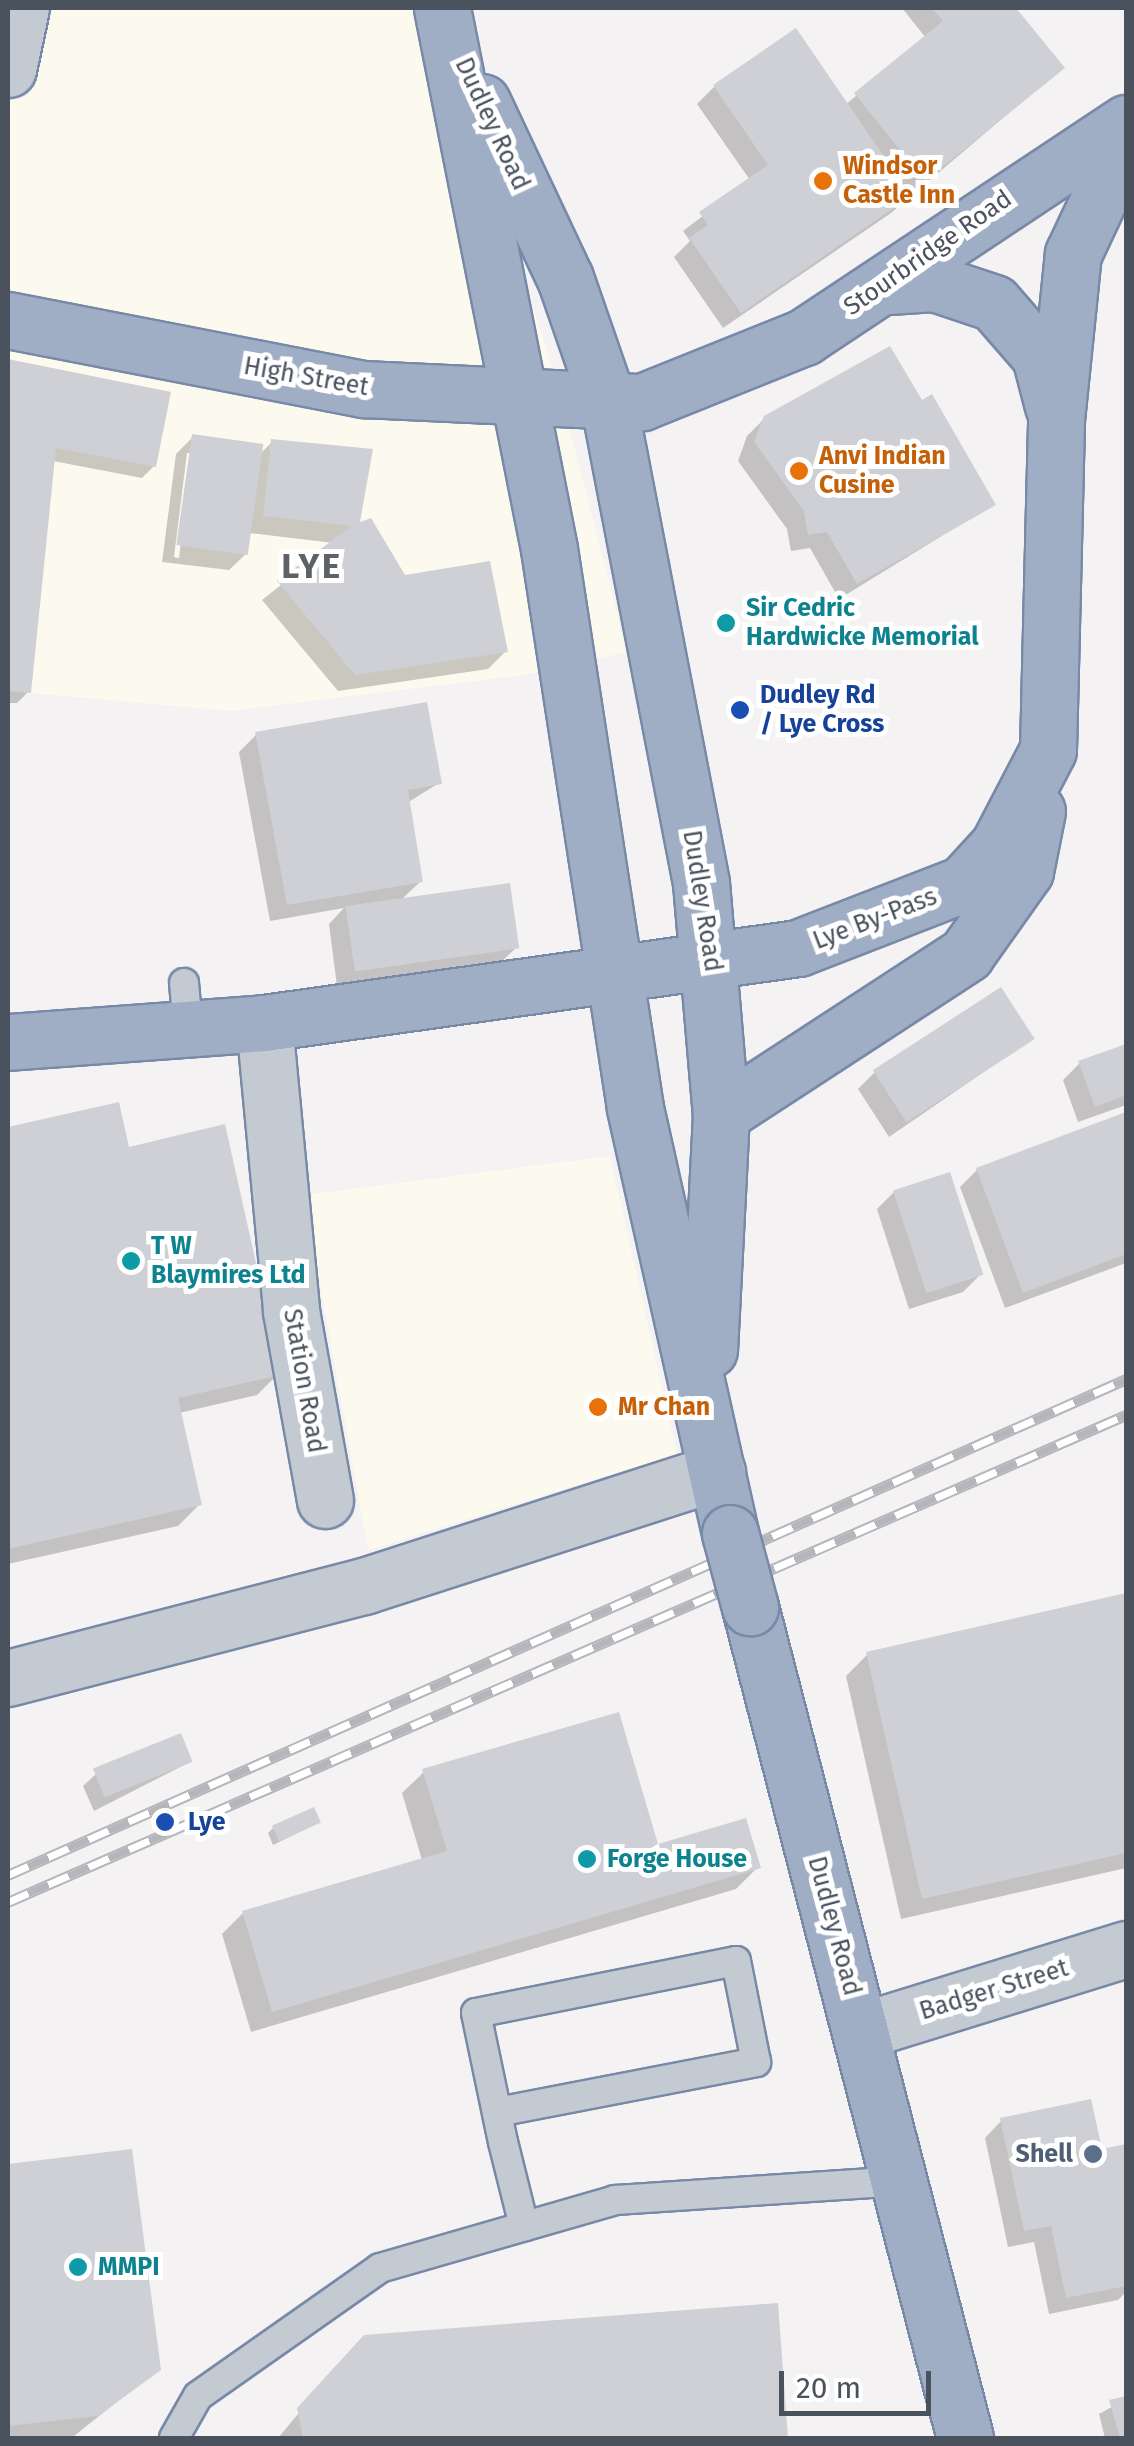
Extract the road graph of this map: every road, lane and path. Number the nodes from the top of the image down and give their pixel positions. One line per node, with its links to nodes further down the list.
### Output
1 (20, 8): 3 (street)
2 (446, 20): 8 (highway, Dudley Road); 9 (highway, Dudley Road)
3 (8, 68)
4 (1126, 123): 6 (highway, Stourbridge Road)
5 (1126, 141): 10 (highway, Lye By-Pass)
6 (888, 286): 9 (highway, Stourbridge Road); 10 (highway)
7 (8, 320): 8 (highway, High Street)
8 (519, 401): 9 (highway, High Street); 13 (highway, Dudley Road)
9 (609, 405): 12 (highway, Dudley Road)
10 (1056, 420): 11 (highway, Lye By-Pass)
11 (1048, 750): 12 (highway, Lye By-Pass); 16 (highway)
12 (713, 959): 13 (highway, Lye By-Pass); 16 (highway, Dudley Road)
13 (618, 975): 14 (highway, Lye By-Pass); 17 (highway, Dudley Road)
14 (264, 1023): 15 (highway, Lye By-Pass); 19 (street, Station Road)
15 (8, 1042)
16 (721, 1114): 17 (highway, Dudley Road)
17 (705, 1413): 18 (highway, Dudley Road)
18 (717, 1472): 20 (street); 22 (highway, Dudley Road, bridge)
19 (326, 1500)
20 (8, 1678)
21 (1126, 1950): 22 (street, Badger Street)
22 (861, 2030): 24 (highway, Dudley Road)
23 (497, 2112): 23 (lane); 25 (lane)
24 (902, 2181): 25 (lane); 27 (highway, Dudley Road)
25 (524, 2226): 26 (lane)
26 (174, 2438)
27 (965, 2438)

